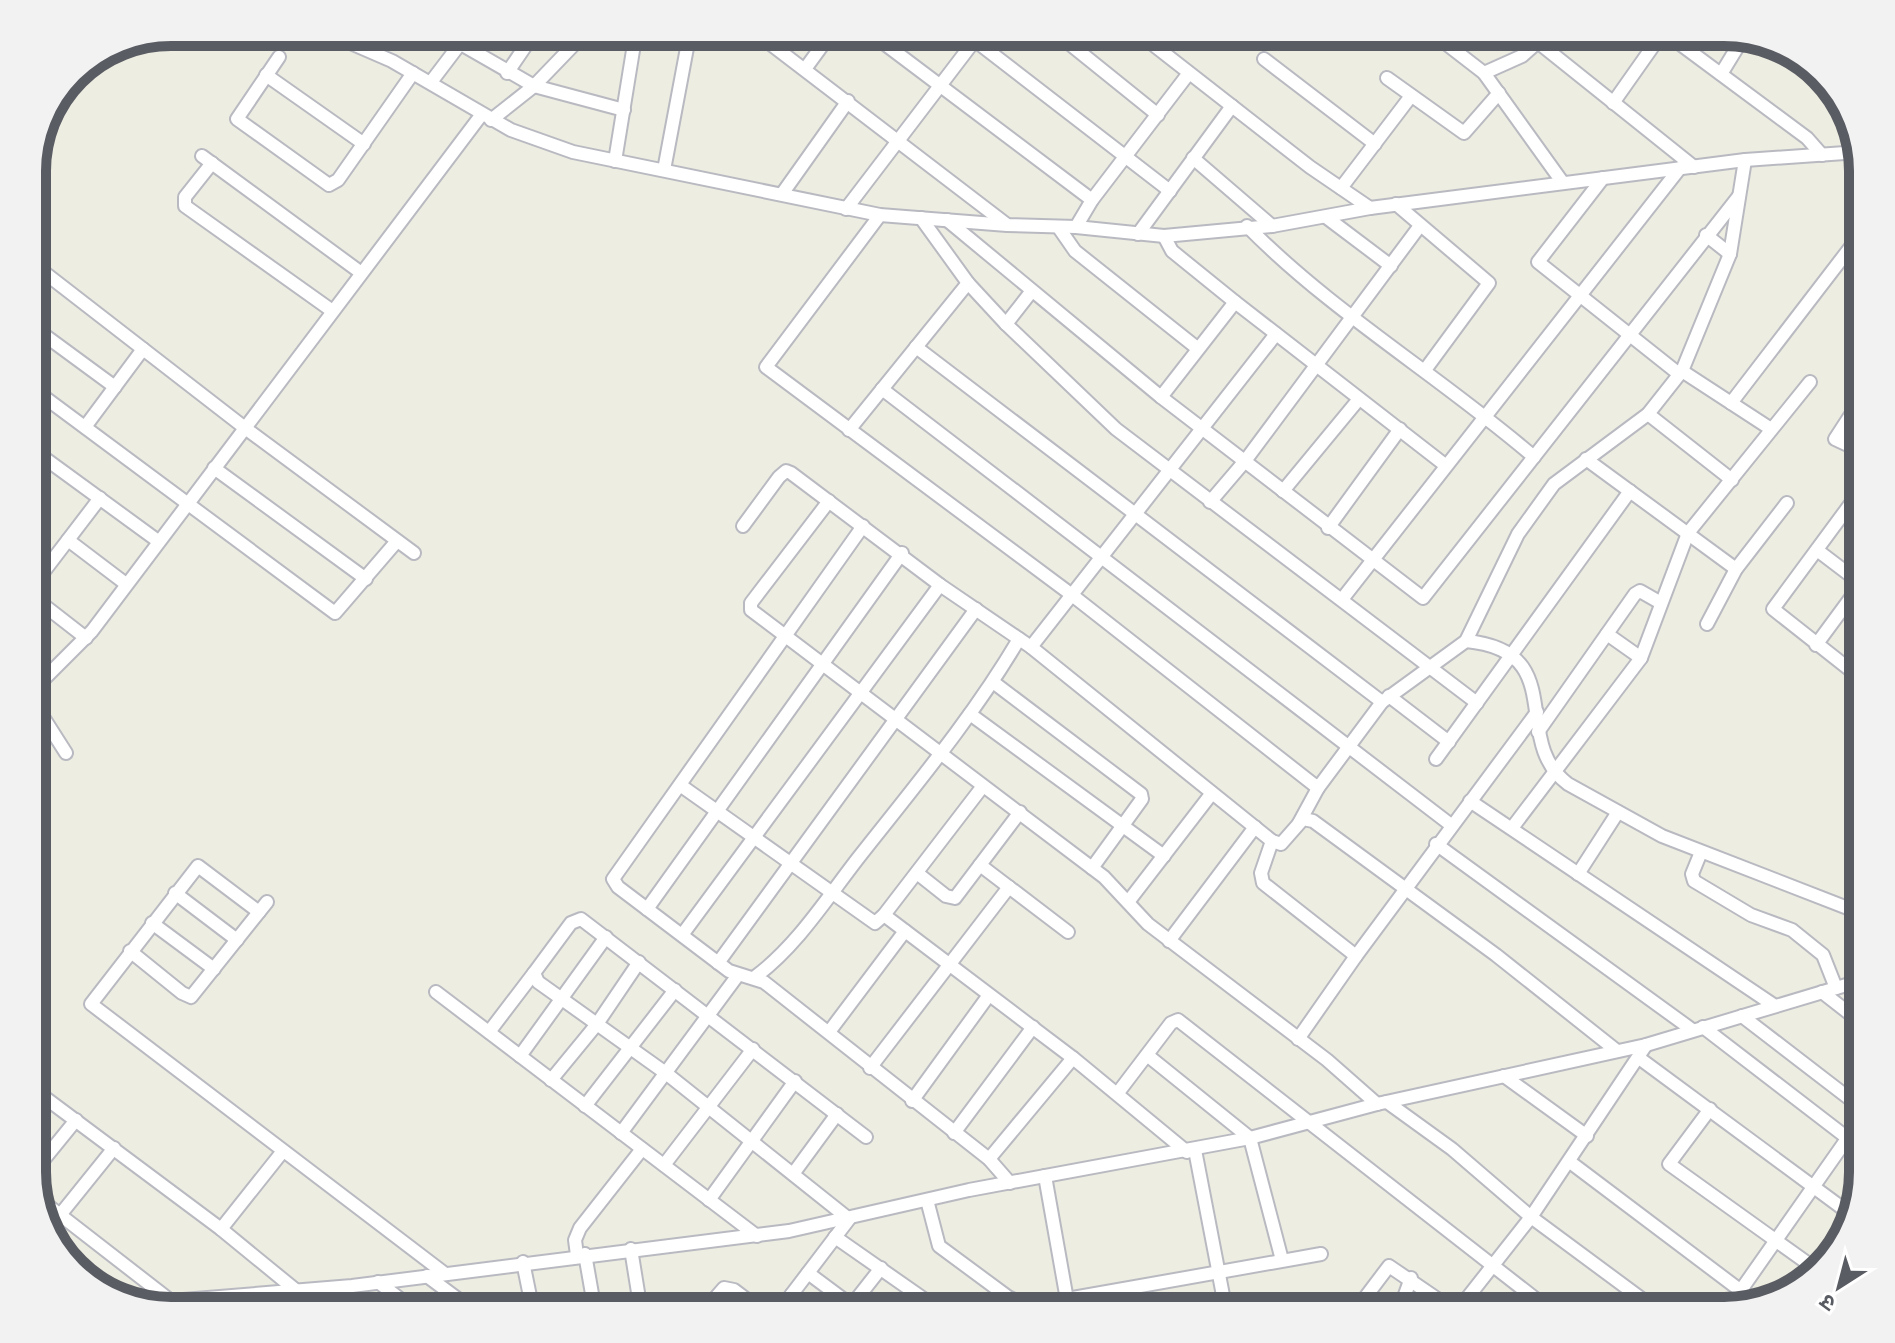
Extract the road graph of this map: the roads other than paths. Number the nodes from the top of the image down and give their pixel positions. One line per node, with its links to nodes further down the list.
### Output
1 (355, 46): 24 (street)
2 (459, 46): 31 (street)
3 (464, 46): 25 (street)
4 (525, 46): 25 (street)
5 (573, 46): 33 (street)
6 (634, 46): 39 (street)
7 (687, 46): 52 (street)
8 (774, 46): 23 (street)
9 (822, 46): 23 (street)
10 (888, 46): 32 (street)
11 (967, 46): 32 (street)
12 (988, 46): 47 (street)
13 (1072, 46): 40 (street)
14 (1155, 46): 26 (street)
15 (1449, 46): 27 (street)
16 (1535, 46): 27 (street)
17 (1543, 46): 37 (street)
18 (1653, 46): 37 (street)
19 (1682, 46): 28 (street)
20 (1737, 47): 28 (street)
21 (279, 57): 29 (street)
22 (1264, 59): 44 (street)
23 (805, 69): 36 (street)
24 (413, 73): 31 (street); 43 (street)
25 (507, 73): 33 (street)
26 (1189, 73): 38 (street); 40 (street)
27 (1484, 73): 34 (street)
28 (1721, 74): 46 (street)
29 (266, 75): 43 (street); 43 (street)
30 (1387, 78): 35 (street)
31 (431, 82): 41 (street)
32 (941, 85): 42 (street); 59 (street)
33 (534, 86): 39 (street); 41 (street)
34 (1499, 93): 35 (street); 54 (street)
35 (1411, 96): 44 (street)
36 (848, 101): 42 (street); 57 (street)
37 (1613, 103): 51 (street)
38 (1232, 106): 48 (street); 55 (street)
39 (624, 110): 50 (street)
40 (1158, 115): 47 (street)
41 (486, 117): 50 (street); 79 (street)
42 (900, 141): 62 (street); 67 (street)
43 (364, 144)
44 (1375, 144): 55 (street)
45 (1847, 153): 46 (street)
46 (1822, 155): 49 (street)
47 (1126, 156): 56 (street); 59 (street)
48 (1193, 158): 56 (street); 69 (street)
49 (1745, 160): 51 (street); 58 (street)
50 (615, 161): 52 (street)
51 (1687, 168): 53 (street); 83 (street)
52 (664, 170): 57 (street)
53 (1603, 178): 54 (street); 83 (street)
54 (1563, 183): 60 (street)
55 (1341, 188): 61 (street)
56 (1170, 191): 73 (street)
57 (782, 194): 62 (street)
58 (1739, 196): 74 (street); 77 (street)
59 (1092, 200): 70 (street)
60 (1396, 204): 61 (street); 71 (street)
61 (1370, 208): 64 (street)
62 (846, 209): 63 (street)
63 (880, 215): 65 (street); 112 (street)
64 (1326, 217): 69 (street); 78 (street)
65 (921, 218): 66 (street); 81 (street)
66 (947, 220): 67 (street); 82 (street)
67 (1007, 225): 72 (street)
68 (1247, 226): 69 (street); 75 (street); 86 (street)
69 (1272, 226)
70 (1076, 227): 72 (street); 73 (street)
71 (1419, 227): 78 (street); 95 (street)
72 (1059, 228): 92 (street)
73 (1138, 234): 75 (street)
74 (1706, 235): 77 (street); 89 (street)
75 (1164, 236): 84 (street)
76 (1849, 249): 103 (street)
77 (1730, 254): 96 (street)
78 (1391, 266): 86 (street)
79 (360, 272): 85 (street); 85 (street)
80 (46, 274): 93 (street)
81 (968, 283): 87 (street); 91 (street)
82 (1031, 292): 87 (street); 100 (street)
83 (1581, 297): 89 (street); 105 (street)
84 (1235, 302): 88 (street); 92 (street)
85 (331, 310): 108 (street)
86 (1355, 316): 94 (street); 95 (street)
87 (1006, 324): 120 (street)
88 (1276, 334): 94 (street); 109 (street)
89 (1628, 334): 96 (street); 114 (street)
90 (46, 336): 98 (street)
91 (916, 347): 99 (street); 130 (street)
92 (1197, 348): 100 (street)
93 (143, 349): 98 (street); 108 (street)
94 (1318, 365): 101 (street); 117 (street)
95 (1425, 370): 105 (street)
96 (1680, 372): 103 (street); 104 (street)
97 (1810, 382): 111 (street)
98 (115, 387): 107 (street)
99 (882, 389): 112 (street); 141 (street)
100 (1161, 397): 109 (street)
101 (1359, 399): 110 (street); 122 (street)
102 (46, 402): 107 (street)
103 (1731, 403): 111 (street)
104 (1648, 414): 116 (street); 121 (street)
105 (1487, 416): 114 (street); 118 (street)
106 (1849, 418): 113 (street)
107 (85, 427): 128 (street)
108 (245, 428): 119 (street); 137 (street)
109 (1201, 429): 117 (street); 120 (street)
110 (1400, 429): 118 (street); 133 (street)
111 (1771, 429): 121 (street)
112 (849, 430): 149 (street)
113 (1849, 446)
114 (1534, 457): 142 (street)
115 (46, 459): 124 (street)
116 (1586, 459): 123 (street); 160 (street)
117 (1245, 461): 122 (street); 126 (street)
118 (1445, 465): 142 (street)
119 (214, 468): 128 (street); 146 (street)
120 (1168, 470): 126 (street); 130 (street)
121 (1732, 480): 134 (street)
122 (1283, 491): 133 (street)
123 (1630, 491): 134 (street); 163 (street)
124 (100, 498): 135 (street); 136 (street)
125 (829, 501): 131 (street); 132 (street); 157 (street)
126 (1210, 502): 150 (street)
127 (1787, 503): 144 (street)
128 (185, 504): 136 (street); 146 (street)
129 (1849, 506): 138 (street)
130 (1136, 515): 141 (street); 171 (street)
131 (743, 526)
132 (863, 526): 140 (street); 157 (street)
133 (1328, 528): 142 (street)
134 (1688, 533): 144 (street); 152 (street)
135 (68, 540): 143 (street); 147 (street)
136 (158, 541): 147 (street)
137 (397, 541): 139 (street); 146 (street)
138 (1817, 550): 145 (street); 161 (street)
139 (414, 553)
140 (902, 553): 148 (street); 165 (street)
141 (1103, 556): 149 (street); 179 (street)
142 (1372, 561): 150 (street)
143 (46, 569)
144 (1736, 569): 155 (street)
145 (1849, 575)
146 (366, 579)
147 (126, 584): 158 (street)
148 (940, 585): 154 (street); 170 (street)
149 (1072, 595): 162 (street); 186 (street)
150 (1343, 598): 166 (street)
151 (1849, 602): 161 (street)
152 (1661, 603): 156 (street); 164 (street)
153 (46, 607): 158 (street)
154 (976, 609): 159 (street); 175 (street)
155 (1707, 624)
156 (1607, 634): 164 (street); 177 (street)
157 (787, 636): 165 (street); 184 (street)
158 (86, 638): 168 (street)
159 (1019, 639): 162 (street); 169 (street)
160 (1466, 641): 163 (street); 166 (street)
161 (1816, 645): 167 (street)
162 (1031, 647): 187 (street)
163 (1511, 656): 172 (street); 173 (street)
164 (1641, 658): 183 (street)
165 (821, 664): 170 (street); 189 (street)
166 (1432, 665): 171 (street); 172 (street)
167 (1849, 670)
168 (46, 676)
169 (993, 682): 174 (street); 194 (street)
170 (861, 692): 175 (street); 197 (street)
171 (1385, 699): 178 (street); 179 (street)
172 (1477, 703): 178 (street)
173 (1537, 712): 177 (street); 188 (street)
174 (970, 714): 181 (street); 194 (street)
175 (896, 720): 181 (street); 202 (street)
176 (46, 722): 180 (street)
177 (1538, 732): 183 (street)
178 (1449, 742): 182 (street)
179 (1348, 746): 186 (street); 193 (street)
180 (66, 753)
181 (939, 754): 185 (street); 210 (street)
182 (1436, 759)
183 (1555, 775): 191 (street); 196 (street)
184 (680, 785): 189 (street); 212 (street)
185 (983, 786): 190 (street); 205 (street)
186 (1318, 788): 192 (street)
187 (1212, 793): 195 (street); 201 (street)
188 (1470, 801): 193 (street); 196 (street)
189 (715, 812): 197 (street); 212 (street)
190 (1020, 812): 203 (street); 204 (street)
191 (1618, 812): 200 (street); 206 (street)
192 (1299, 823): 198 (street); 208 (street)
193 (1451, 825): 199 (street)
194 (1123, 826): 201 (street); 204 (street)
195 (1255, 827): 198 (street); 221 (street)
196 (1512, 828): 206 (street)
197 (752, 837): 202 (street); 218 (street)
198 (1272, 841): 223 (street)
199 (1436, 844): 208 (street); 244 (street)
200 (1701, 852): 213 (street); 232 (street)
201 (1164, 856): 211 (street)
202 (793, 863): 210 (street); 225 (street)
203 (980, 865): 205 (street); 207 (street)
204 (1092, 868): 211 (street)
205 (917, 873): 214 (street)
206 (1578, 874): 238 (street)
207 (1009, 887): 217 (street); 226 (street)
208 (1405, 890): 223 (street); 251 (street)
209 (175, 893): 215 (street); 220 (street); 220 (street)
210 (831, 893): 214 (street); 230 (street)
211 (1128, 902): 221 (street)
212 (647, 909): 218 (street)
213 (1849, 909)
214 (884, 915): 216 (street)
215 (152, 923): 222 (street); 227 (street)
216 (905, 931): 226 (street); 246 (street)
217 (1068, 932)
218 (682, 935): 225 (street)
219 (606, 937): 224 (street); 228 (street); 237 (street)
220 (237, 940): 227 (street)
221 (1169, 941): 247 (street)
222 (130, 951): 227 (street); 282 (street)
223 (1356, 956): 247 (street)
224 (639, 962): 233 (street); 242 (street)
225 (718, 963): 229 (street)
226 (949, 965): 236 (street); 256 (street)
227 (214, 969)
228 (534, 973): 237 (street); 245 (street)
229 (738, 975): 230 (street); 240 (street)
230 (755, 977): 246 (street)
231 (1849, 984): 232 (street)
232 (1836, 988): 235 (street)
233 (675, 990): 240 (street); 249 (street)
234 (436, 992): 245 (street)
235 (1822, 992): 238 (street); 239 (street)
236 (989, 995): 243 (street); 264 (street)
237 (563, 999): 242 (street); 253 (street)
238 (1775, 1006): 241 (street)
239 (1849, 1013)
240 (709, 1016): 250 (street); 257 (street)
241 (1742, 1016): 244 (street); 263 (street)
242 (597, 1024): 249 (street); 259 (street)
243 (1033, 1027): 254 (street); 273 (street)
244 (1697, 1028): 248 (street); 278 (street)
245 (489, 1032): 253 (street)
246 (829, 1032): 256 (street)
247 (1298, 1039): 265 (street)
248 (1646, 1045): 251 (street); 255 (street)
249 (630, 1048): 257 (street); 266 (street)
250 (753, 1049): 260 (street); 267 (street)
251 (1617, 1051): 258 (street)
252 (1147, 1055): 261 (street); 271 (street); 277 (street)
253 (520, 1056): 259 (street)
254 (1073, 1058): 261 (street); 285 (street)
255 (1639, 1058): 268 (street); 275 (street)
256 (870, 1068): 264 (street)
257 (667, 1074): 267 (street); 272 (street)
258 (1504, 1076): 265 (street); 275 (street)
259 (551, 1080): 266 (street)
260 (795, 1081): 269 (street); 279 (street)
261 (1117, 1094): 283 (street)
262 (46, 1098): 270 (street)
263 (1849, 1098)
264 (912, 1101): 273 (street)
265 (1382, 1103): 271 (street); 297 (street)
266 (585, 1106): 272 (street)
267 (709, 1108): 279 (street); 287 (street)
268 (1710, 1109): 291 (street); 302 (street)
269 (837, 1114): 276 (street); 288 (street)
270 (76, 1120): 280 (street); 284 (street)
271 (1310, 1121): 277 (street); 309 (street)
272 (621, 1133): 281 (street)
273 (954, 1133): 285 (street)
274 (1849, 1135): 278 (street)
275 (1587, 1136): 286 (street)
276 (866, 1137)
277 (1250, 1138): 283 (street); 307 (street)
278 (1847, 1138): 291 (street)
279 (751, 1141): 288 (street); 292 (street)
280 (114, 1148): 296 (street); 299 (street)
281 (642, 1149): 287 (street); 305 (street)
282 (283, 1151): 299 (street); 312 (street)
283 (1191, 1151): 289 (street); 311 (street)
284 (46, 1157)
285 (989, 1159): 290 (street)
286 (1570, 1162): 297 (street); 318 (street)
287 (664, 1165): 292 (street)
288 (793, 1174): 298 (street)
289 (1045, 1176): 290 (street); 337 (street)
290 (1010, 1183): 293 (street)
291 (1814, 1188): 295 (street); 302 (street)
292 (709, 1200): 300 (street)
293 (927, 1200): 298 (street); 336 (street)
294 (52, 1209): 296 (street)
295 (1843, 1209)
296 (60, 1215): 322 (street)
297 (1531, 1217): 309 (street); 345 (street)
298 (849, 1219): 300 (street); 301 (street)
299 (221, 1229): 317 (street)
300 (757, 1236): 303 (street)
301 (835, 1237): 310 (street); 313 (street)
302 (1777, 1240): 306 (street); 318 (street)
303 (631, 1249): 305 (street); 328 (street)
304 (1321, 1254): 307 (street)
305 (581, 1255): 308 (street); 327 (street)
306 (1799, 1256)
307 (1282, 1260): 311 (street)
308 (523, 1262): 312 (street); 326 (street)
309 (1491, 1267): 343 (street); 344 (street)
310 (881, 1268): 334 (street); 335 (street)
311 (1219, 1270): 338 (street); 339 (street)
312 (444, 1273): 314 (street)
313 (808, 1273): 319 (street); 333 (street)
314 (427, 1276): 316 (street); 325 (street)
315 (1411, 1278): 340 (street); 341 (street); 342 (street)
316 (378, 1282): 317 (street); 324 (street)
317 (298, 1292): 323 (street)
318 (1741, 1292): 320 (street); 321 (street)
319 (792, 1294): 331 (street); 332 (street)
320 (1746, 1295)
321 (1738, 1296)
322 (165, 1297)
323 (227, 1297)
324 (398, 1297)
325 (455, 1297)
326 (530, 1297)
327 (592, 1297)
328 (639, 1297)
329 (715, 1297): 330 (street)
330 (741, 1297)
331 (790, 1297)
332 (796, 1297)
333 (838, 1297)
334 (861, 1297)
335 (921, 1297)
336 (1008, 1297)
337 (1067, 1297)
338 (1103, 1297)
339 (1224, 1297)
340 (1366, 1297)
341 (1404, 1297)
342 (1437, 1297)
343 (1467, 1297)
344 (1532, 1297)
345 (1639, 1297)

